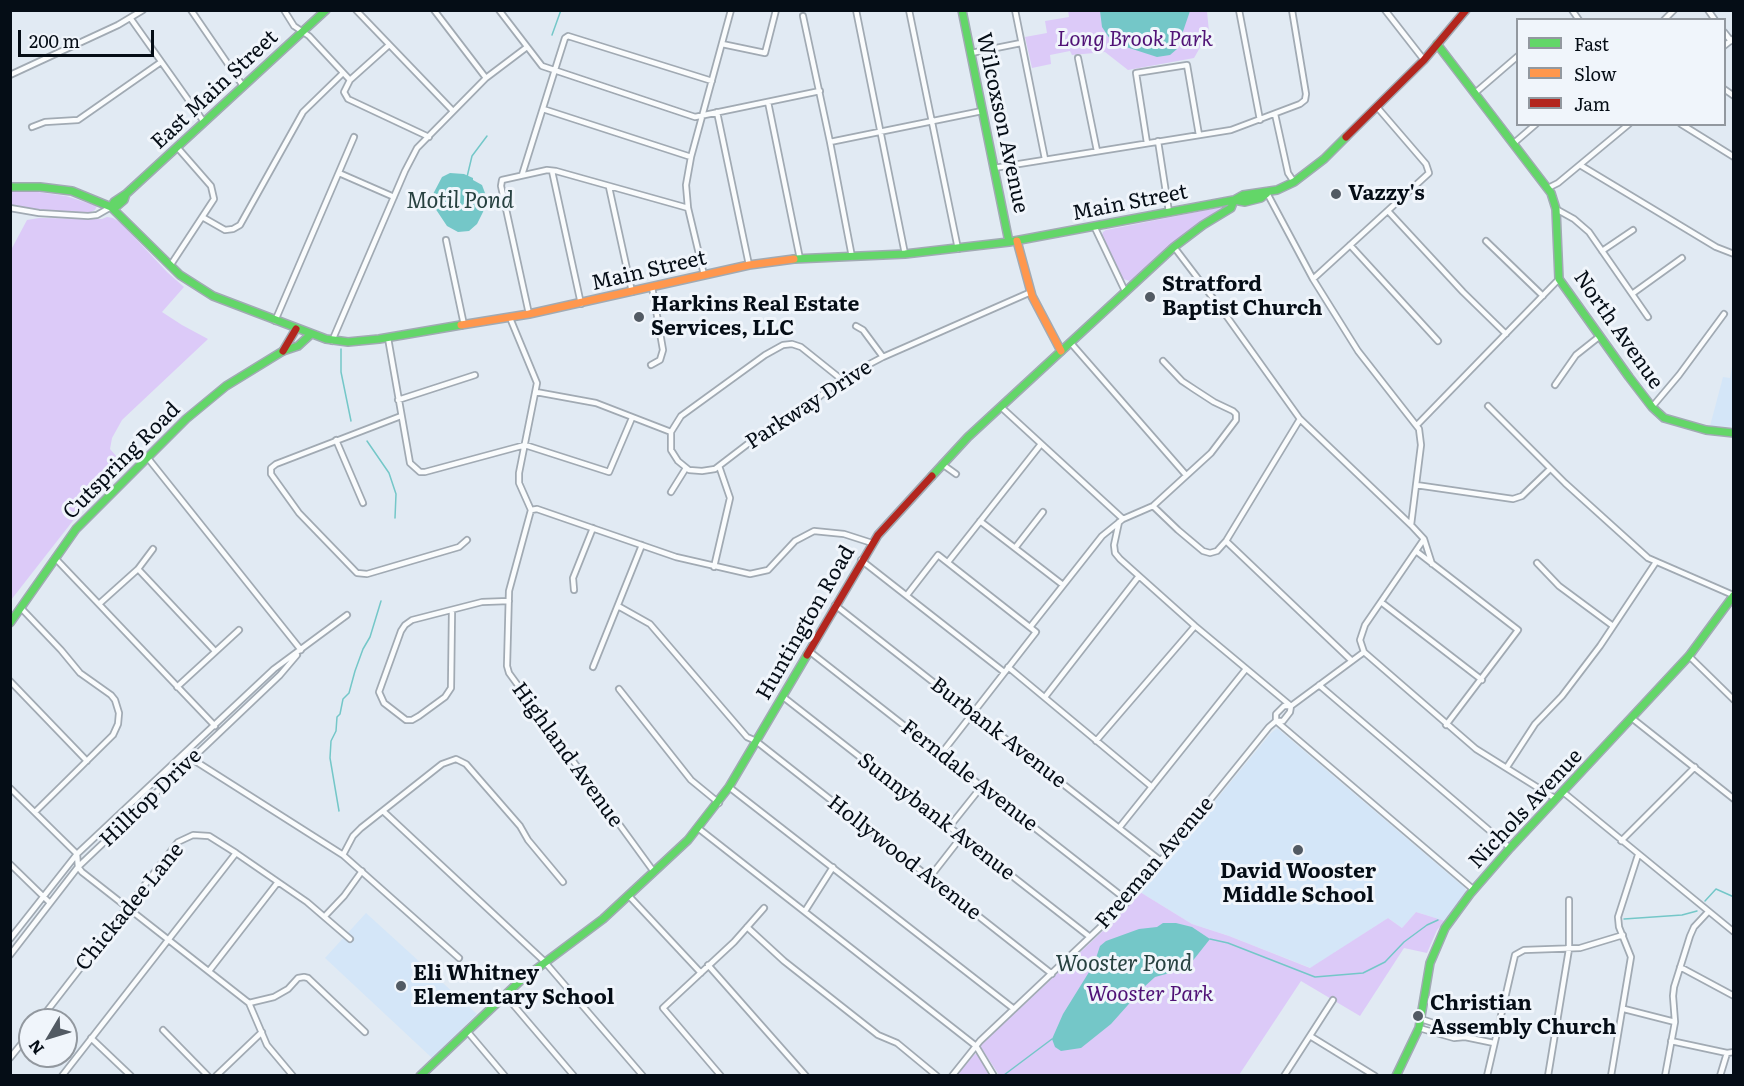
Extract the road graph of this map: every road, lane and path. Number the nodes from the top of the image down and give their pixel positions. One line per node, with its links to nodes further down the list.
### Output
1 (143, 10): 20 (street)
2 (191, 10): 38 (street)
3 (284, 10): 21 (street)
4 (326, 10): 21 (main road, East Main Street)
5 (356, 10): 25 (street)
6 (434, 10): 35 (street)
7 (499, 10): 26 (street)
8 (731, 10): 22 (street)
9 (776, 10): 22 (street)
10 (856, 10): 56 (street)
11 (909, 10): 51 (street)
12 (962, 10): 27 (main road, Wilcoxson Avenue)
13 (1239, 10): 49 (street)
14 (1292, 10): 47 (street)
15 (1385, 10): 30 (street)
16 (1466, 10): 24 (main road, Main Street)
17 (1015, 11): 18 (street); 23 (street)
18 (1022, 11)
19 (804, 16): 39 (street)
20 (131, 19): 31 (street); 34 (street)
21 (302, 32): 33 (street); 38 (main road, East Main Street)
22 (722, 44): 37 (street)
23 (1021, 44): 27 (street); 68 (street)
24 (1437, 44): 30 (main road, Main Street); 40 (main road, North Avenue)
25 (388, 45): 36 (street); 44 (street)
26 (527, 47): 32 (street); 35 (street)
27 (971, 53): 45 (main road, Wilcoxson Avenue)
28 (1078, 58): 65 (street)
29 (1516, 58): 40 (street)
30 (1424, 60): 42 (main road, Main Street)
31 (161, 63): 50 (street); 55 (street)
32 (555, 70): 37 (street); 43 (street); 48 (street)
33 (343, 73): 36 (street); 89 (street)
34 (10, 75)
35 (486, 78): 44 (street)
36 (350, 80): 59 (street)
37 (712, 81): 48 (street)
38 (243, 86): 50 (main road, East Main Street)
39 (820, 91): 41 (street); 61 (street)
40 (1475, 93): 63 (main road, North Avenue)
41 (768, 102): 46 (street); 103 (street)
42 (1377, 107): 74 (main road, Main Street); 87 (street)
43 (543, 109): 66 (street); 73 (street)
44 (453, 111): 59 (street)
45 (982, 111): 51 (street); 70 (main road, Wilcoxson Avenue)
46 (717, 112): 48 (street); 104 (street)
47 (1275, 114): 49 (street); 74 (street)
48 (702, 117): 66 (street)
49 (1260, 120): 57 (street)
50 (204, 122): 64 (main road, East Main Street)
51 (931, 122): 56 (street); 97 (street)
52 (1534, 126): 63 (street)
53 (1627, 126): 69 (street)
54 (1684, 126): 67 (street)
55 (32, 127)
56 (880, 131): 61 (street); 99 (street)
57 (1199, 135): 60 (street); 62 (street)
58 (354, 137): 72 (street)
59 (429, 137): 81 (street)
60 (1158, 141): 62 (street); 88 (street)
61 (830, 142): 101 (street)
62 (1147, 143): 65 (street)
63 (1514, 143): 78 (main road, North Avenue)
64 (177, 147): 83 (main road, East Main Street); 89 (street)
65 (1096, 151): 68 (street)
66 (691, 157): 85 (street)
67 (1734, 157)
68 (1045, 159): 70 (street)
69 (1580, 165): 75 (street); 100 (street)
70 (994, 168): 93 (main road, Wilcoxson Avenue)
71 (552, 171): 73 (street); 77 (street); 115 (street)
72 (339, 173): 81 (street); 120 (street)
73 (522, 175): 116 (street)
74 (1294, 182): 79 (main road, Main Street)
75 (1558, 183): 78 (street); 80 (street)
76 (10, 187): 83 (main road, Main Street)
77 (609, 187): 85 (street); 112 (street)
78 (1548, 188): 80 (main road, North Avenue)
79 (1267, 193): 82 (main road, Main Street); 107 (street)
80 (1552, 196): 86 (main road, North Avenue)
81 (394, 197): 128 (street)
82 (1234, 200): 88 (main road, Main Street); 96 (main road, Huntington Road)
83 (111, 207): 84 (street); 105 (main road, Main Street)
84 (10, 208)
85 (688, 208): 106 (street)
86 (1556, 209): 98 (street); 108 (main road, North Avenue)
87 (1388, 211): 95 (street); 124 (street)
88 (1168, 212): 90 (main road, Main Street)
89 (204, 218): 105 (street)
90 (1094, 226): 93 (main road, Main Street); 111 (street)
91 (1633, 230): 98 (street)
92 (446, 240): 121 (street)
93 (1013, 241): 97 (main road, Main Street); 110 (main road, Wilcoxson Avenue)
94 (1486, 241): 114 (street)
95 (1350, 245): 107 (street); 129 (street)
96 (1174, 247): 111 (main road, Huntington Road); 146 (street)
97 (958, 249): 99 (main road, Main Street)
98 (1602, 251): 113 (street)
99 (905, 254): 101 (main road, Main Street)
100 (1734, 254)
101 (852, 257): 103 (main road, Main Street)
102 (1682, 258): 113 (street)
103 (800, 259): 104 (main road, Main Street)
104 (749, 265): 106 (main road, Main Street)
105 (170, 266): 120 (main road, Main Street)
106 (704, 275): 109 (main road, Main Street)
107 (1313, 279): 147 (street)
108 (1559, 279): 114 (street); 126 (main road, North Avenue)
109 (652, 287): 112 (main road, Main Street); 135 (street)
110 (1031, 291): 132 (main road, Wilcoxson Avenue); 133 (street, Parkway Drive)
111 (1125, 291): 130 (main road, Huntington Road)
112 (632, 292): 115 (main road, Main Street)
113 (1632, 294): 118 (street)
114 (1543, 296): 124 (street)
115 (580, 304): 116 (main road, Main Street)
116 (530, 314): 119 (main road, Main Street)
117 (1724, 314): 143 (street)
118 (1648, 317)
119 (510, 318): 121 (main road, Main Street); 139 (street)
120 (274, 321): 123 (main road, Main Street)
121 (464, 325): 127 (main road, Main Street)
122 (856, 326): 133 (street)
123 (296, 329): 125 (main road, Main Street); 131 (main road, Cutspring Road)
124 (1506, 334): 147 (street)
125 (310, 335): 128 (main road, Main Street); 131 (main road, Cutspring Road)
126 (1599, 336): 138 (street); 143 (main road, North Avenue)
127 (388, 338): 128 (main road, Main Street); 140 (street)
128 (332, 341)
129 (1438, 341)
130 (1071, 342): 132 (main road, Huntington Road); 159 (street)
131 (283, 351): 153 (main road, Cutspring Road)
132 (1061, 351): 142 (main road, Huntington Road)
133 (883, 357): 137 (street, Parkway Drive)
134 (1163, 361): 159 (street)
135 (651, 365)
136 (475, 375): 140 (street)
137 (841, 379): 148 (street); 155 (street, Parkway Drive)
138 (1555, 385)
139 (536, 392): 145 (street); 152 (street)
140 (398, 400): 144 (street)
141 (1488, 406): 157 (street)
142 (1001, 407): 151 (street); 154 (main road, Huntington Road)
143 (1652, 407): 149 (main road, North Avenue)
144 (401, 416): 150 (street); 152 (street)
145 (632, 418): 148 (street); 152 (street)
146 (1300, 419): 168 (street); 172 (street)
147 (1417, 425): 160 (street)
148 (671, 432): 156 (street)
149 (1734, 433)
150 (336, 440): 162 (street); 171 (street)
151 (1041, 444): 166 (street); 167 (street)
152 (525, 445): 164 (street)
153 (147, 457): 178 (main road, Cutspring Road); 204 (street)
154 (942, 464): 158 (street); 173 (main road, Huntington Road)
155 (719, 466): 156 (street); 184 (street)
156 (686, 468): 161 (street)
157 (1550, 469): 160 (street); 181 (street)
158 (956, 474)
159 (1186, 475): 163 (street)
160 (1416, 485): 168 (street)
161 (671, 492)
162 (363, 503)
163 (1153, 506): 167 (street); 172 (street)
164 (531, 510): 169 (street); 191 (street, Highland Avenue)
165 (1043, 512): 175 (street)
166 (980, 521): 175 (street); 180 (street)
167 (1121, 521): 186 (street); 187 (street)
168 (1411, 525): 170 (street)
169 (593, 528): 174 (street); 188 (street)
170 (1424, 539): 177 (street); 183 (street)
171 (467, 540)
172 (1227, 541): 209 (street)
173 (872, 543): 179 (main road, Huntington Road); 184 (street)
174 (642, 545): 184 (street); 195 (street)
175 (1015, 548): 187 (street)
176 (153, 549): 185 (street)
177 (1416, 551): 183 (street); 192 (street)
178 (55, 558): 193 (street); 196 (main road, Cutspring Road)
179 (861, 560): 189 (street); 194 (main road, Huntington Road)
180 (948, 562): 189 (street); 200 (street)
181 (1656, 562): 190 (street); 202 (street)
182 (1537, 563): 202 (street)
183 (1432, 564): 214 (street)
184 (714, 567)
185 (138, 569): 193 (street); 205 (street)
186 (1139, 576): 201 (street); 220 (street)
187 (1063, 585): 200 (street)
188 (574, 590)
189 (906, 595): 213 (street)
190 (1733, 598): 208 (main road, Nichols Avenue)
191 (508, 601): 197 (street); 262 (street, Highland Avenue)
192 (1381, 602): 207 (street); 214 (street)
193 (99, 604): 217 (street)
194 (835, 605): 206 (main road, Huntington Road); 223 (street, Burbank Avenue)
195 (618, 606): 210 (street); 229 (street, Hollywood Avenue)
196 (21, 608): 199 (main road, Cutspring Road); 234 (street)
197 (452, 610): 197 (street)
198 (348, 615): 204 (street, Hilltop Drive)
199 (10, 623)
200 (1031, 626): 211 (street)
201 (1195, 626): 212 (street); 230 (street)
202 (1613, 626): 235 (street)
203 (239, 630): 205 (street)
204 (301, 650): 226 (street, Hilltop Drive); 228 (street, Hilltop Drive)
205 (215, 651): 217 (street)
206 (808, 651): 219 (main road, Huntington Road); 232 (street, Ferndale Avenue)
207 (1364, 652): 209 (street, Freeman Avenue); 227 (street)
208 (1689, 656): 221 (street); 224 (main road, Nichols Avenue)
209 (1352, 661): 216 (street, Freeman Avenue)
210 (592, 667)
211 (1008, 667): 213 (street); 220 (street)
212 (1246, 669): 222 (street); 239 (street)
213 (1004, 672): 223 (street)
214 (1482, 680): 227 (street)
215 (10, 681): 234 (street)
216 (1319, 685): 222 (street, Freeman Avenue); 252 (street)
217 (177, 687): 226 (street)
218 (619, 689): 244 (street)
219 (782, 696): 229 (main road, Huntington Road); 247 (street, Sunnybank Avenue)
220 (1045, 697): 230 (street)
221 (1734, 700)
222 (1291, 706): 225 (street, Freeman Avenue)
223 (974, 713): 232 (street); 249 (street, Burbank Avenue)
224 (1633, 719): 236 (street); 241 (main road, Nichols Avenue)
225 (1276, 721): 257 (street, Freeman Avenue); 266 (street)
226 (214, 725): 228 (street); 231 (street, Hilltop Drive)
227 (1446, 725): 235 (street)
228 (220, 732): 233 (street, Hilltop Drive)
229 (756, 741): 237 (main road, Huntington Road); 263 (street, Hollywood Avenue)
230 (1096, 741): 239 (street)
231 (185, 754): 233 (street); 254 (street, Hilltop Drive)
232 (941, 754): 238 (street, Ferndale Avenue)
233 (192, 759): 255 (street); 259 (street, Hilltop Drive)
234 (87, 761): 246 (street)
235 (1507, 767): 242 (street)
236 (1695, 767): 243 (street); 251 (street)
237 (729, 786): 244 (main road, Huntington Road); 260 (street)
238 (982, 786): 247 (street); 270 (street, Ferndale Avenue)
239 (1152, 787): 249 (street)
240 (10, 788): 246 (street)
241 (1563, 792): 242 (main road, Nichols Avenue); 251 (street)
242 (1556, 799): 252 (main road, Nichols Avenue)
243 (1734, 799)
244 (718, 803): 248 (main road, Huntington Road)
245 (383, 811): 255 (street); 265 (street); 288 (street)
246 (35, 812): 254 (street)
247 (950, 826): 250 (street, Sunnybank Avenue)
248 (698, 828): 262 (main road, Huntington Road); 274 (street)
249 (1119, 828): 257 (street, Burbank Avenue)
250 (962, 836): 263 (street); 280 (street, Sunnybank Avenue)
251 (1621, 841): 256 (street)
252 (1510, 848): 266 (main road, Nichols Avenue)
253 (236, 853): 264 (street, Chickadee Lane); 272 (street, Chickadee Lane); 283 (street)
254 (77, 854): 259 (street); 268 (street, Hilltop Drive)
255 (343, 855): 261 (street)
256 (1638, 855): 275 (street); 279 (street)
257 (1161, 861): 270 (street, Freeman Avenue)
258 (10, 864): 268 (street)
259 (78, 867): 271 (street, Hilltop Drive); 272 (street)
260 (833, 867): 274 (street); 299 (street)
261 (362, 871): 276 (street); 287 (street)
262 (654, 872): 267 (main road, Huntington Road)
263 (930, 877): 293 (street, Hollywood Avenue)
264 (278, 882): 276 (street, Chickadee Lane); 291 (street)
265 (563, 882)
266 (1474, 890): 301 (main road, Nichols Avenue)
267 (629, 896): 288 (main road, Huntington Road); 292 (street)
268 (44, 898): 271 (street); 281 (street, Hilltop Drive)
269 (1569, 900): 285 (street)
270 (1128, 901): 280 (street, Freeman Avenue)
271 (50, 903): 284 (street, Hilltop Drive)
272 (127, 908): 283 (street); 298 (street, Chickadee Lane)
273 (764, 908): 277 (street)
274 (805, 912): 313 (street)
275 (1708, 912): 278 (street); 290 (street)
276 (325, 916): 282 (street, Chickadee Lane)
277 (747, 927): 289 (street); 327 (street)
278 (1734, 933)
279 (1623, 934): 285 (street); 300 (street)
280 (1090, 937): 293 (street, Freeman Avenue)
281 (10, 939)
282 (350, 939)
283 (169, 940): 291 (street); 310 (street)
284 (12, 948): 286 (street, Hilltop Drive)
285 (1569, 950): 312 (street); 334 (street)
286 (10, 955)
287 (459, 958)
288 (544, 961): 294 (main road, Huntington Road); 324 (street)
289 (708, 965): 292 (street); 326 (street)
290 (1680, 967): 295 (street); 302 (street)
291 (209, 971): 297 (street)
292 (701, 973): 325 (street)
293 (1052, 974): 299 (street, Freeman Avenue)
294 (505, 995): 305 (main road, Huntington Road); 323 (street)
295 (1734, 996)
296 (1333, 1000): 308 (street)
297 (249, 1002): 306 (street); 307 (street)
298 (49, 1008)
299 (1014, 1009): 313 (street, Freeman Avenue)
300 (1624, 1009): 302 (street); 335 (street)
301 (1421, 1019): 303 (main road, Nichols Avenue); 309 (street)
302 (1675, 1022): 311 (street)
303 (1419, 1028): 309 (street); 332 (main road, Nichols Avenue)
304 (163, 1030): 320 (street)
305 (467, 1031): 317 (main road, Huntington Road); 322 (street)
306 (262, 1032): 316 (street); 321 (street)
307 (365, 1032)
308 (1310, 1036): 330 (street); 331 (street)
309 (1465, 1037): 312 (street)
310 (91, 1038): 318 (street); 319 (street)
311 (1671, 1041): 315 (street); 336 (street)
312 (1494, 1043): 333 (street)
313 (976, 1046): 328 (street, Freeman Avenue); 329 (street)
314 (1734, 1052): 315 (street)
315 (1726, 1053): 337 (street)
316 (293, 1075)
317 (423, 1075)
318 (62, 1076)
319 (131, 1076)
320 (208, 1076)
321 (216, 1076)
322 (505, 1076)
323 (574, 1076)
324 (643, 1076)
325 (721, 1076)
326 (806, 1076)
327 (937, 1076)
328 (952, 1076)
329 (994, 1076)
330 (1284, 1076)
331 (1375, 1076)
332 (1396, 1076)
333 (1487, 1076)
334 (1548, 1076)
335 (1611, 1076)
336 (1665, 1076)
337 (1720, 1076)

